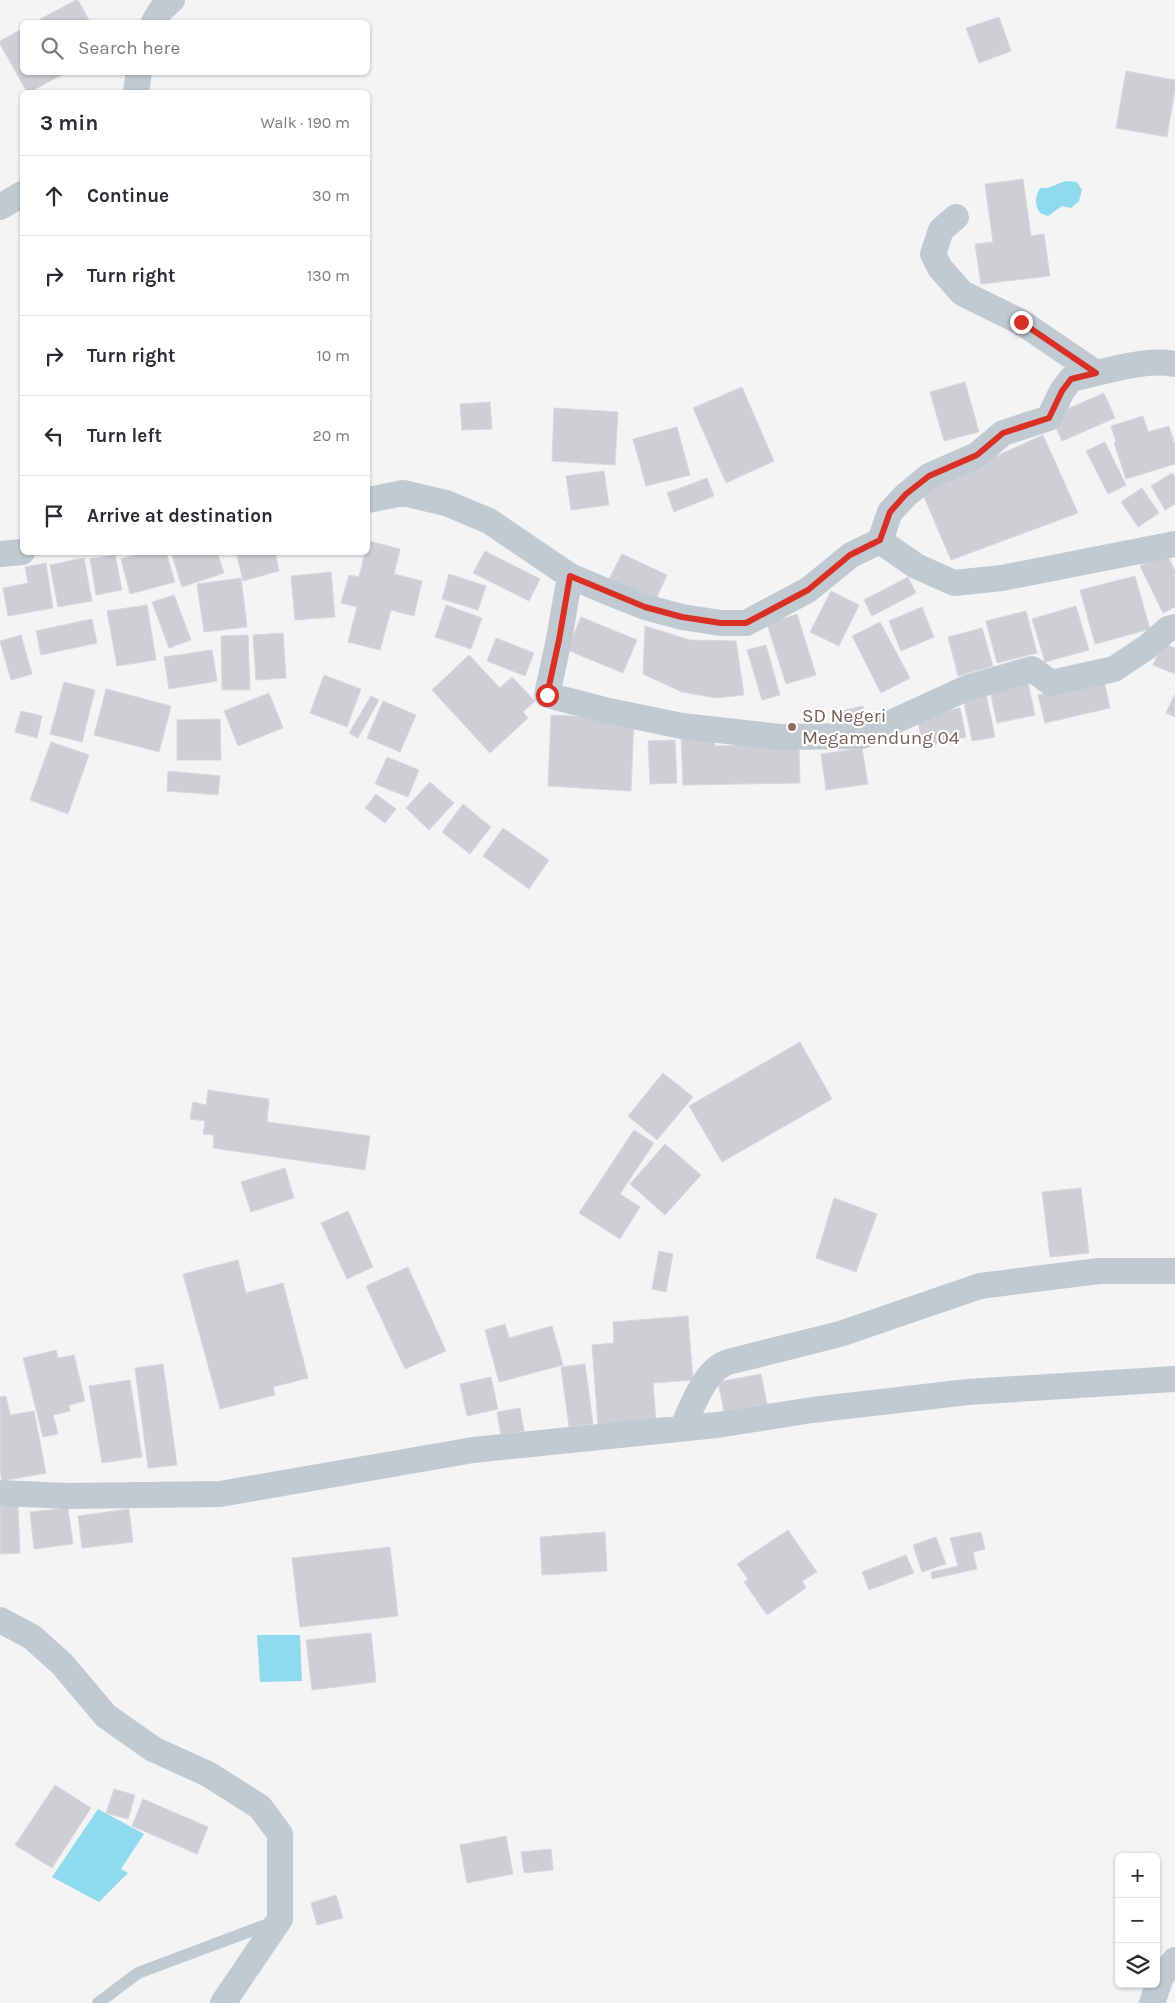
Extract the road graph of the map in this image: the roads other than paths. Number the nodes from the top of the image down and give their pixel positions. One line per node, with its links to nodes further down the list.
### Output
1 (172, 0): 2 (street)
2 (155, 20)
3 (139, 75): 4 (street)
4 (136, 90)
5 (20, 195): 6 (street)
6 (0, 207)
7 (956, 217): 9 (street)
8 (1175, 364): 9 (street)
9 (1096, 373): 11 (street)
10 (370, 500): 15 (street)
11 (880, 540): 12 (street); 15 (street)
12 (1175, 544)
13 (20, 552): 14 (street)
14 (0, 554)
15 (570, 576): 16 (street)
16 (1175, 627)
17 (1175, 1270): 19 (street)
18 (1175, 1380): 19 (street)
19 (682, 1428): 20 (street)
20 (0, 1493)
21 (0, 1620): 22 (street)
22 (280, 1919): 24 (lane); 25 (street)
23 (1175, 1960): 26 (street)
24 (98, 2003)
25 (223, 2003)
26 (1152, 2003)

